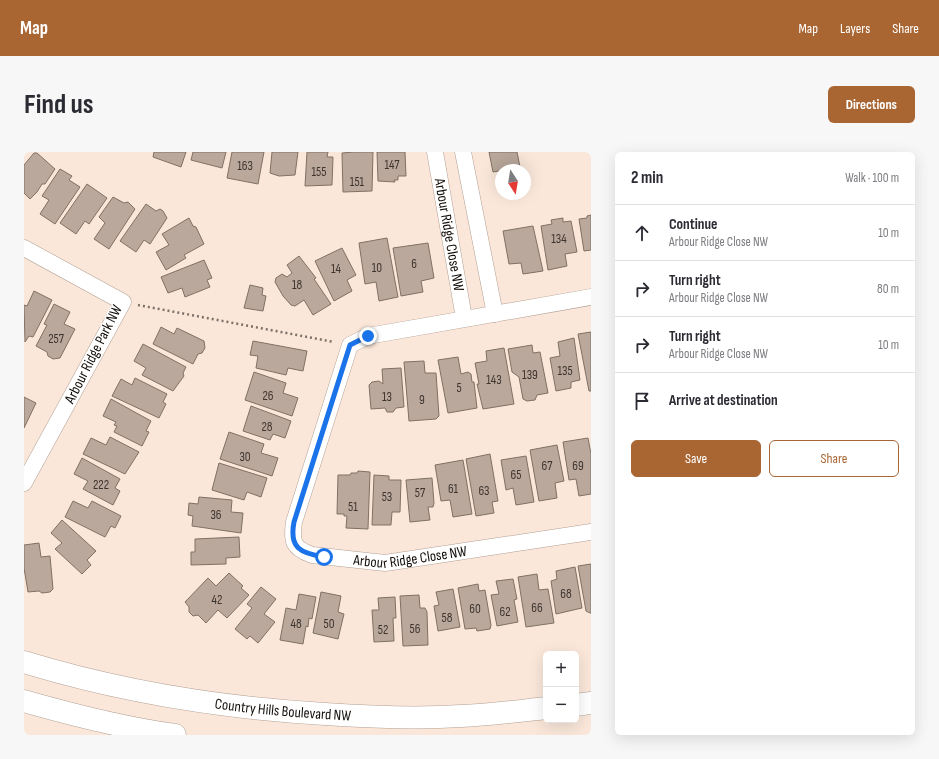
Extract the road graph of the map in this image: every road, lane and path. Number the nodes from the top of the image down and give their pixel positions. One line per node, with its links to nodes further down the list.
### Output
1 (435, 152): 7 (street, Arbour Ridge Close NW)
2 (463, 152): 6 (street, Arbour Ridge Close NW)
3 (24, 248): 5 (street, Arbour Ridge Park NW)
4 (591, 297): 6 (street)
5 (123, 302): 8 (path); 9 (street, Arbour Ridge Park NW)
6 (495, 314): 7 (street)
7 (464, 318): 8 (street)
8 (350, 345): 10 (street, Arbour Ridge Close NW)
9 (24, 483)
10 (591, 532)
11 (24, 662): 15 (main road, Country Hills Boulevard NW)
12 (24, 701): 16 (main road)
13 (591, 702): 14 (main road)
14 (579, 704)
15 (543, 708)
16 (175, 735)

